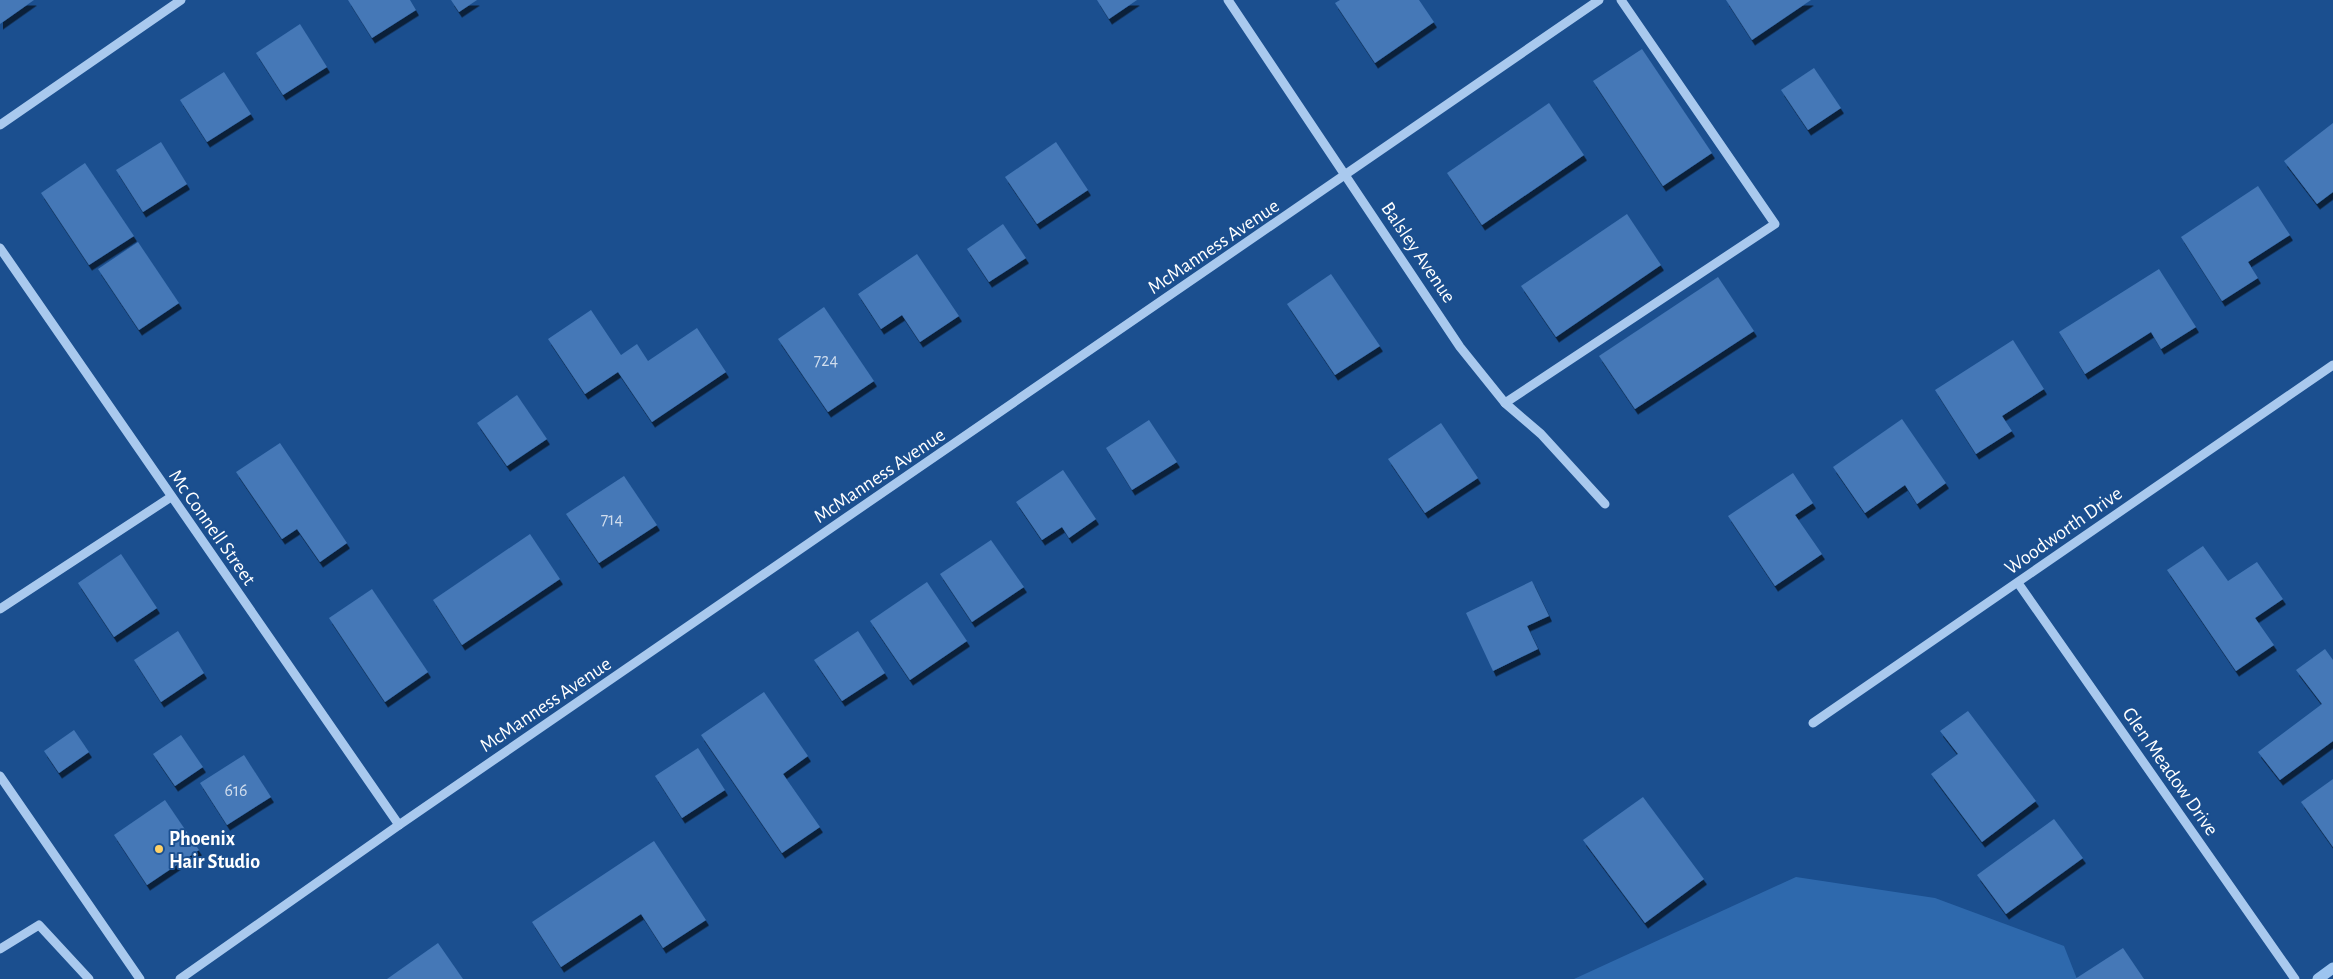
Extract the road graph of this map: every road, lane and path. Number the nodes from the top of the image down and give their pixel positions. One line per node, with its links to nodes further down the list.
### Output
1 (181, 0): 5 (street)
2 (1228, 0): 6 (street, Balsley Avenue)
3 (1599, 0): 6 (street, McManness Avenue)
4 (1620, 0): 9 (street)
5 (0, 126)
6 (1346, 175): 9 (street, Balsley Avenue); 16 (street, McManness Avenue)
7 (0, 248): 10 (street, Mc Connell Street)
8 (2333, 365): 12 (street, Woodworth Drive)
9 (1505, 403): 11 (street, Balsley Avenue)
10 (171, 497): 13 (street); 16 (street, Mc Connell Street)
11 (1605, 504)
12 (2018, 583): 14 (street, Woodworth Drive); 21 (street, Glen Meadow Drive)
13 (0, 609)
14 (1813, 723)
15 (0, 776): 19 (street)
16 (399, 825): 20 (street, McManness Avenue)
17 (0, 949): 18 (street)
18 (89, 979)
19 (140, 979)
20 (180, 979)
21 (2295, 979)

